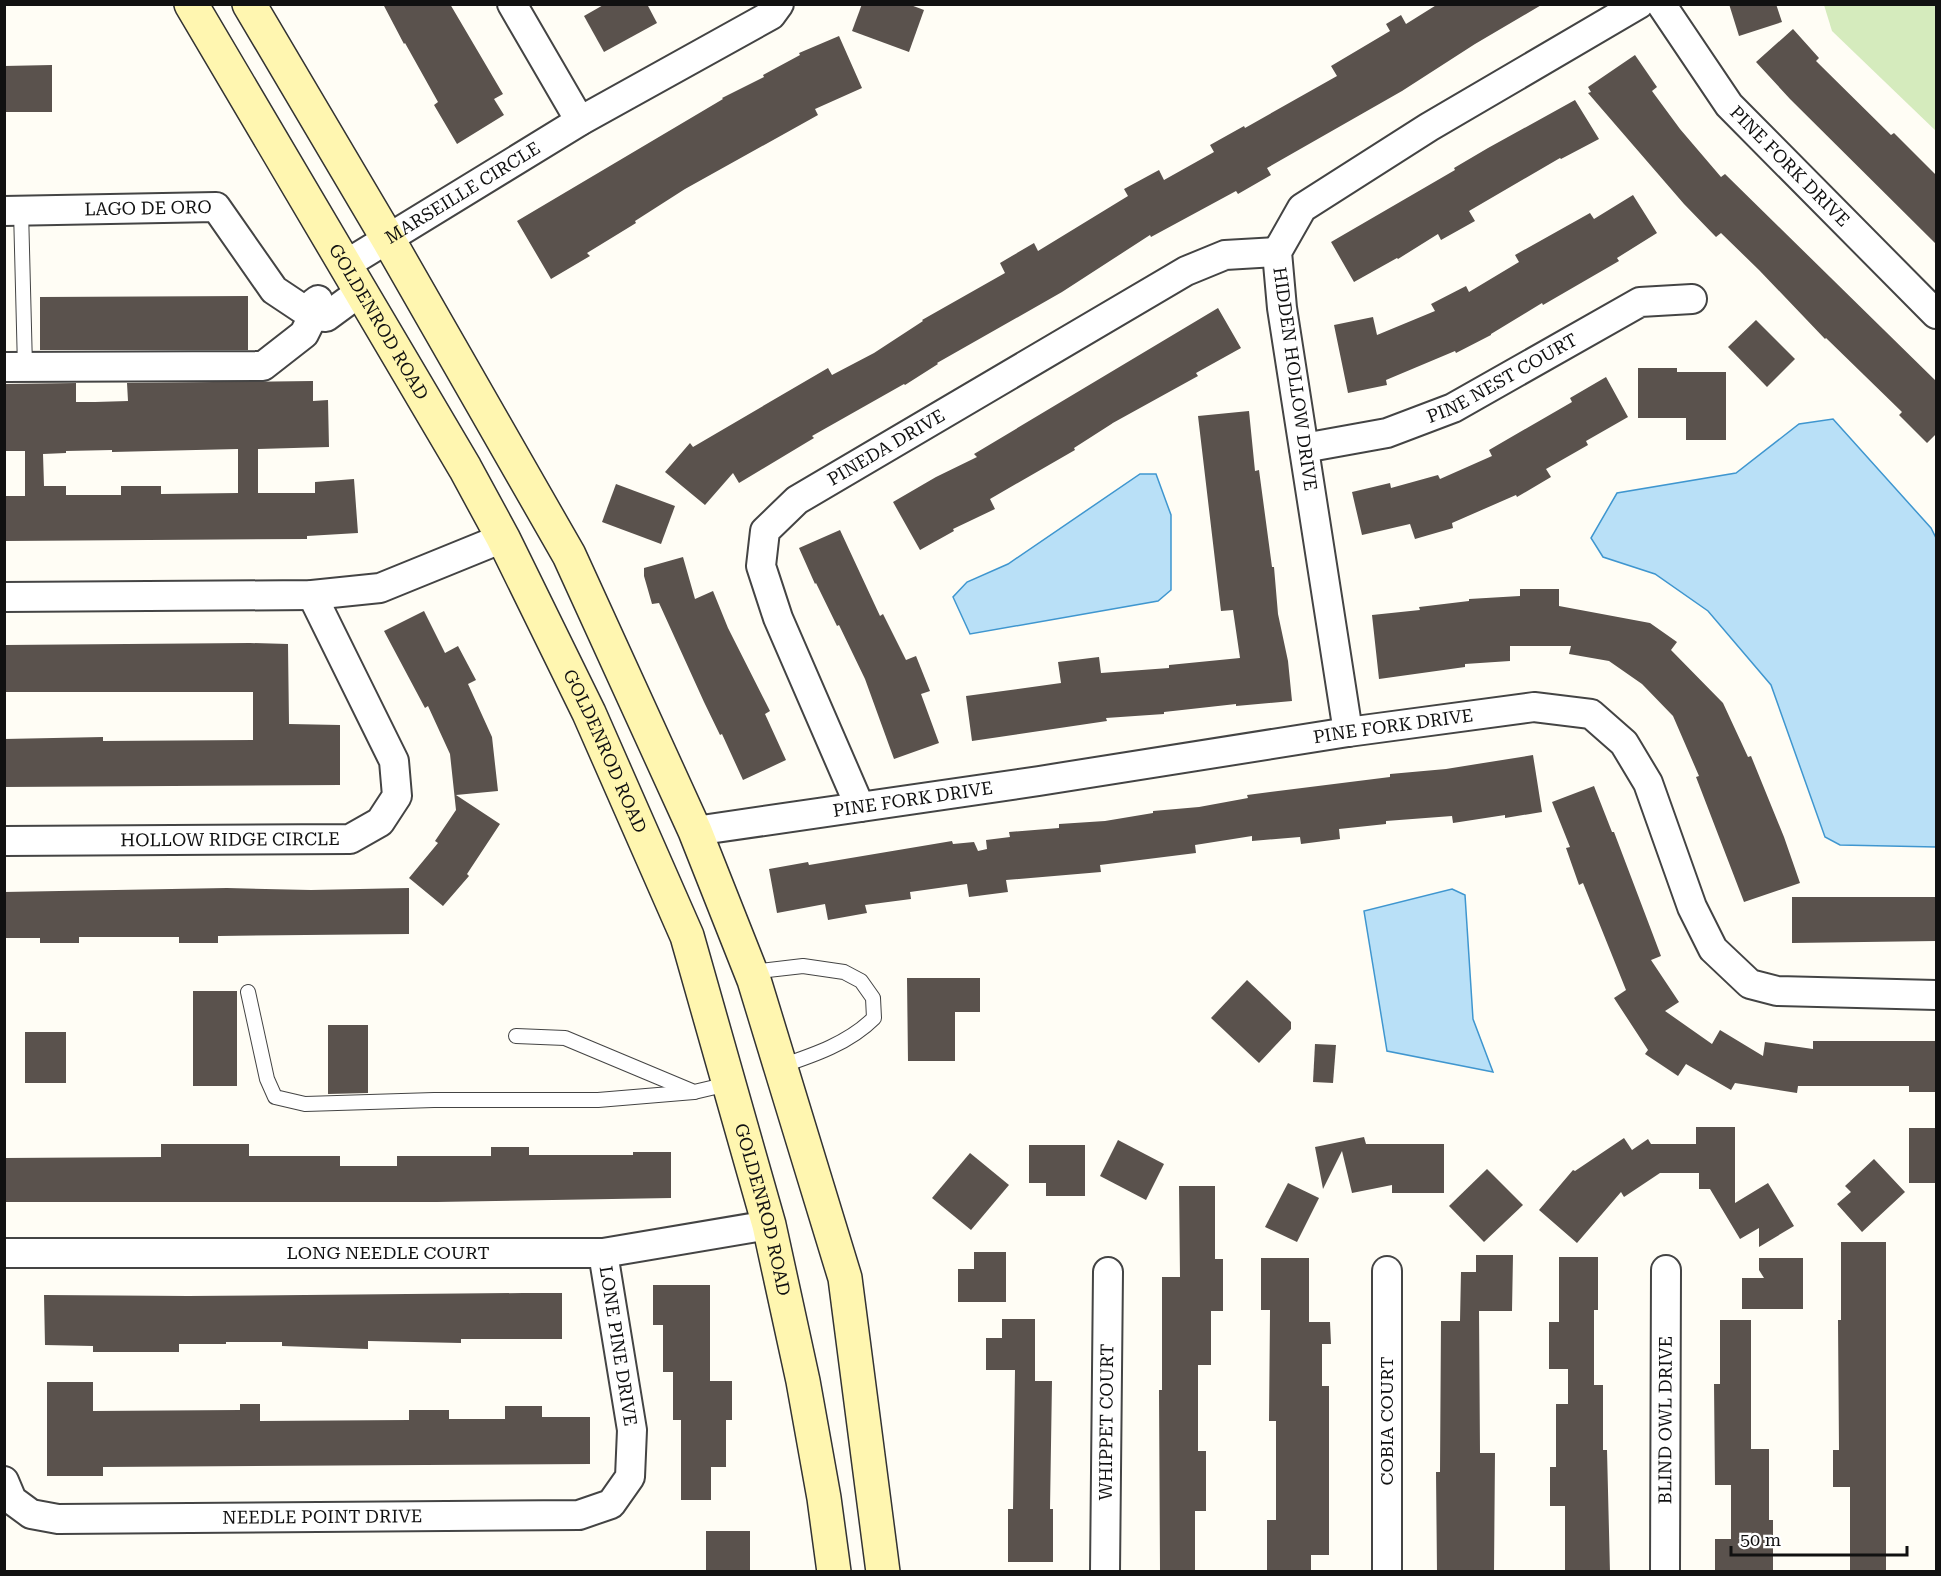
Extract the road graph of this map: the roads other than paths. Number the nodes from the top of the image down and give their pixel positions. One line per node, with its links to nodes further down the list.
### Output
1 (191, 4): 11 (main road, GOLDENROD ROAD)
2 (249, 4): 9 (main road)
3 (512, 4): 7 (street)
4 (779, 4): 7 (street, MARSEILLE CIRCLE)
5 (1639, 4): 10 (street, HIDDEN HOLLOW DRIVE)
6 (1661, 4): 13 (street, PINE FORK DRIVE)
7 (580, 121): 9 (street, MARSEILLE CIRCLE)
8 (13, 210): 14 (street, LAGO DE ORO); 15 (lane)
9 (388, 239): 11 (street, MARSEILLE CIRCLE); 22 (main road)
10 (1277, 252): 16 (street, HIDDEN HOLLOW DRIVE); 21 (street, PINEDA DRIVE)
11 (352, 278): 14 (street); 17 (main road, GOLDENROD ROAD)
12 (1692, 299): 16 (street, PINE NEST COURT)
13 (1936, 314)
14 (313, 316): 15 (street)
15 (15, 367)
16 (1304, 448): 20 (street, HIDDEN HOLLOW DRIVE)
17 (503, 538): 18 (street); 29 (main road, GOLDENROD ROAD)
18 (312, 595): 19 (street); 23 (street, HOLLOW RIDGE CIRCLE)
19 (4, 597)
20 (1348, 732): 21 (street, PINE FORK DRIVE); 26 (street, PINE FORK DRIVE)
21 (860, 807): 22 (street, PINE FORK DRIVE)
22 (695, 831): 24 (main road)
23 (4, 841)
24 (751, 972): 28 (main road); 28 (lane)
25 (248, 992): 30 (lane)
26 (1936, 994)
27 (516, 1036): 30 (lane)
28 (781, 1066): 40 (main road)
29 (728, 1084): 30 (lane); 31 (main road, GOLDENROD ROAD)
30 (694, 1092)
31 (769, 1225): 33 (street, LONG NEEDLE COURT); 39 (main road, GOLDENROD ROAD)
32 (4, 1253): 33 (street, LONG NEEDLE COURT)
33 (603, 1253): 38 (street, LONE PINE DRIVE)
34 (1666, 1270): 43 (street, BLIND OWL DRIVE)
35 (1387, 1271): 42 (street, COBIA COURT)
36 (1108, 1272): 41 (street, WHIPPET COURT)
37 (4, 1481): 38 (street, NEEDLE POINT DRIVE)
38 (611, 1504)
39 (834, 1572)
40 (883, 1572)
41 (1105, 1572)
42 (1387, 1572)
43 (1665, 1572)

